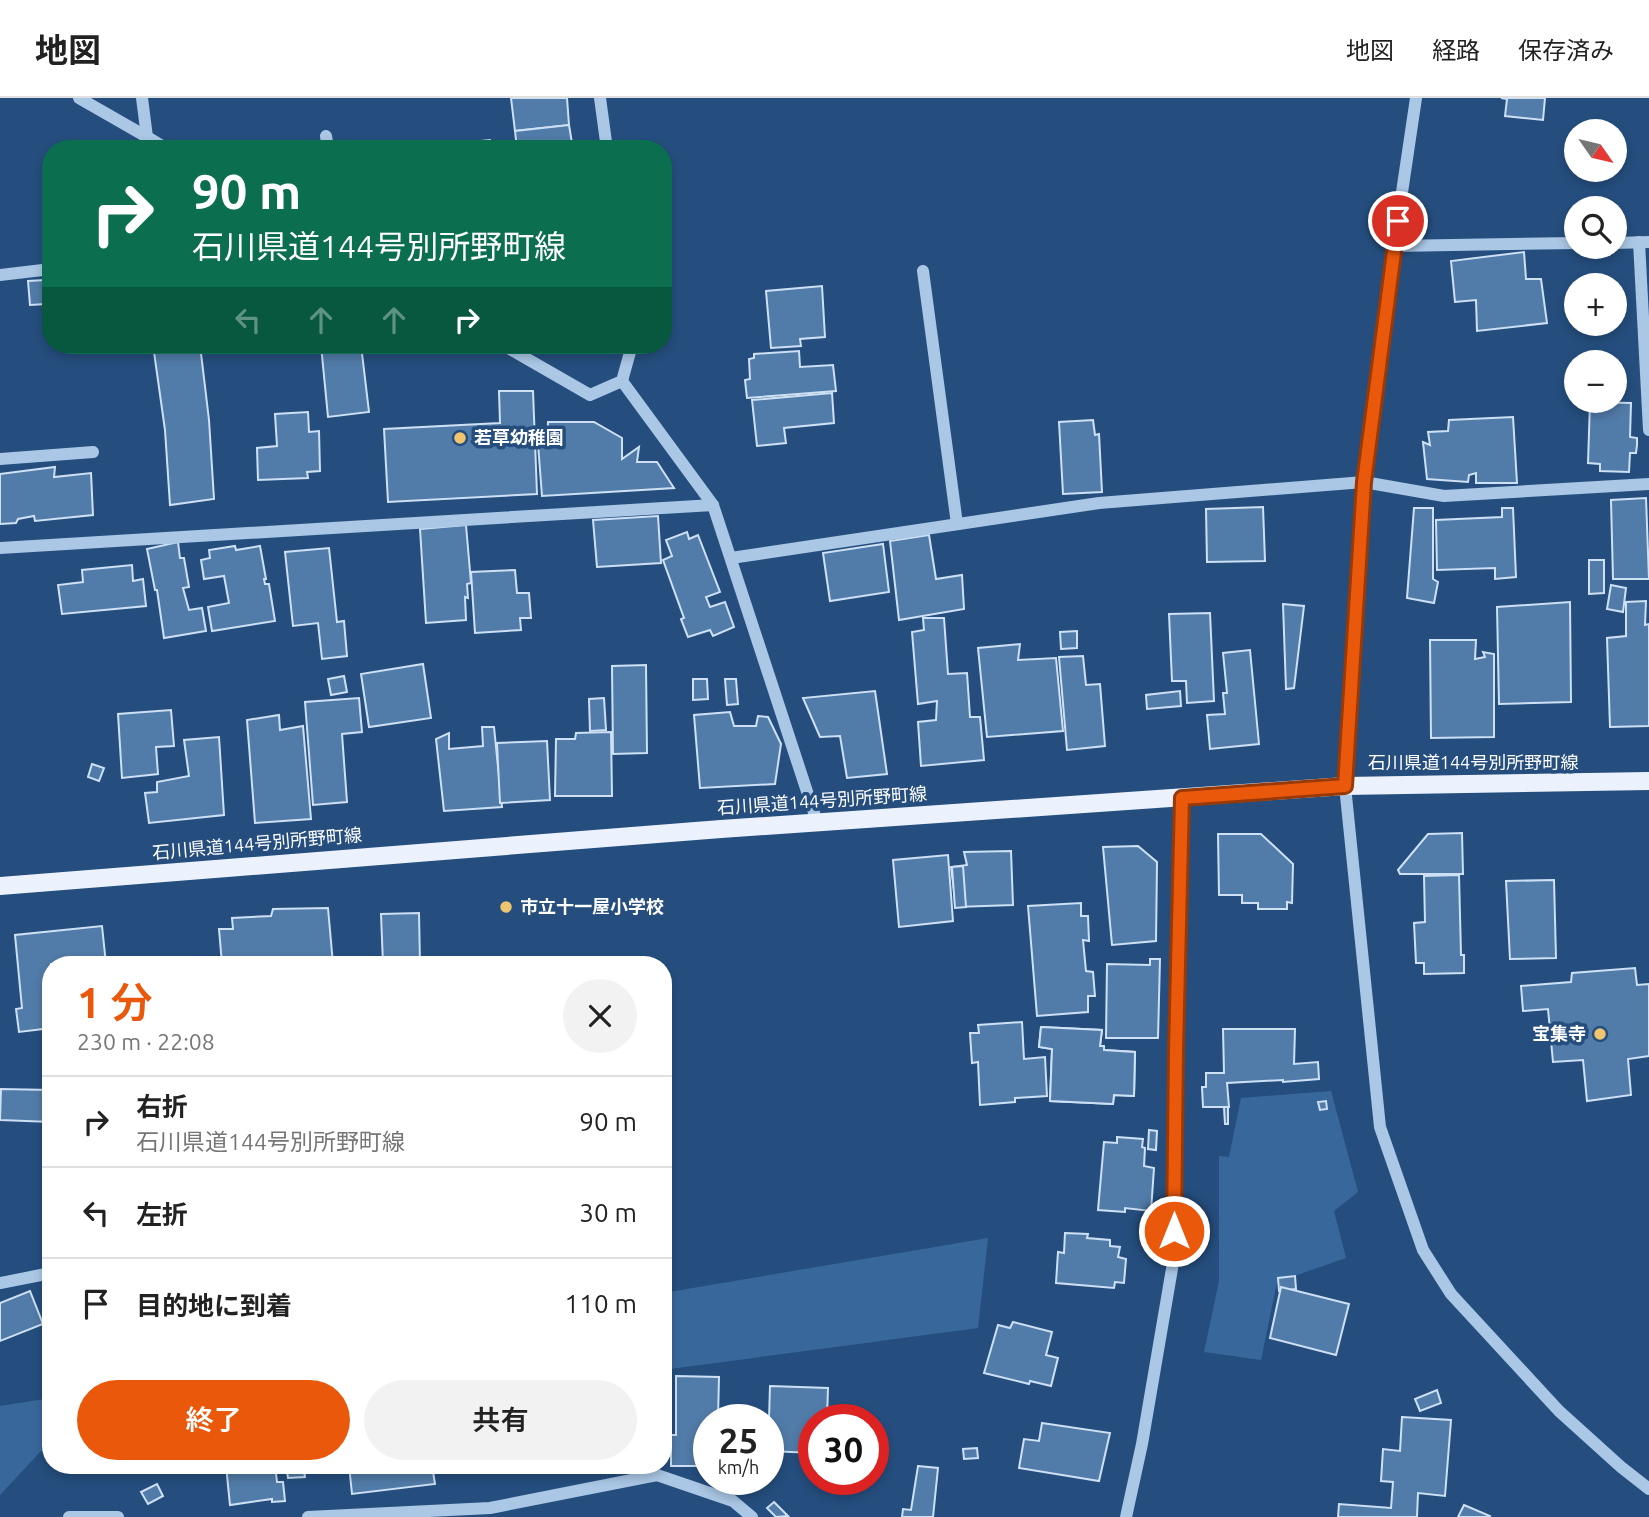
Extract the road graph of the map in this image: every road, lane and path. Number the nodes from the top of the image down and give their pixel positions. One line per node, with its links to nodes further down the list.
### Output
1 (79, 98): 5 (street)
2 (142, 98): 5 (street)
3 (600, 98): 7 (street)
4 (1416, 98): 10 (street)
5 (147, 137): 6 (street)
6 (152, 140)
7 (606, 140)
8 (1644, 242): 17 (street)
9 (1564, 243): 10 (street)
10 (1394, 246): 20 (street)
11 (42, 270): 13 (street)
12 (923, 271): 23 (street)
13 (0, 275)
14 (519, 354): 16 (street)
15 (630, 354): 16 (street)
16 (622, 382): 22 (street)
17 (1649, 430)
18 (93, 452): 19 (street)
19 (0, 459)
20 (1364, 482): 21 (street); 23 (street); 27 (street)
21 (1649, 484)
22 (713, 505): 24 (street); 25 (street)
23 (957, 524): 25 (street)
24 (0, 548)
25 (730, 558): 29 (street)
26 (1649, 781): 27 (main road, 石川県道144号別所野町線)
27 (1345, 786): 28 (main road, 石川県道144号別所野町線); 33 (street)
28 (1182, 798): 29 (main road, 石川県道144号別所野町線); 40 (street)
29 (817, 822): 30 (main road, 石川県道144号別所野町線)
30 (0, 886)
31 (42, 1275): 32 (street)
32 (0, 1283)
33 (1649, 1489)
34 (459, 1513): 35 (street); 38 (street)
35 (490, 1513): 39 (street)
36 (69, 1517): 37 (street)
37 (118, 1517)
38 (308, 1517)
39 (752, 1517)
40 (1126, 1517)

